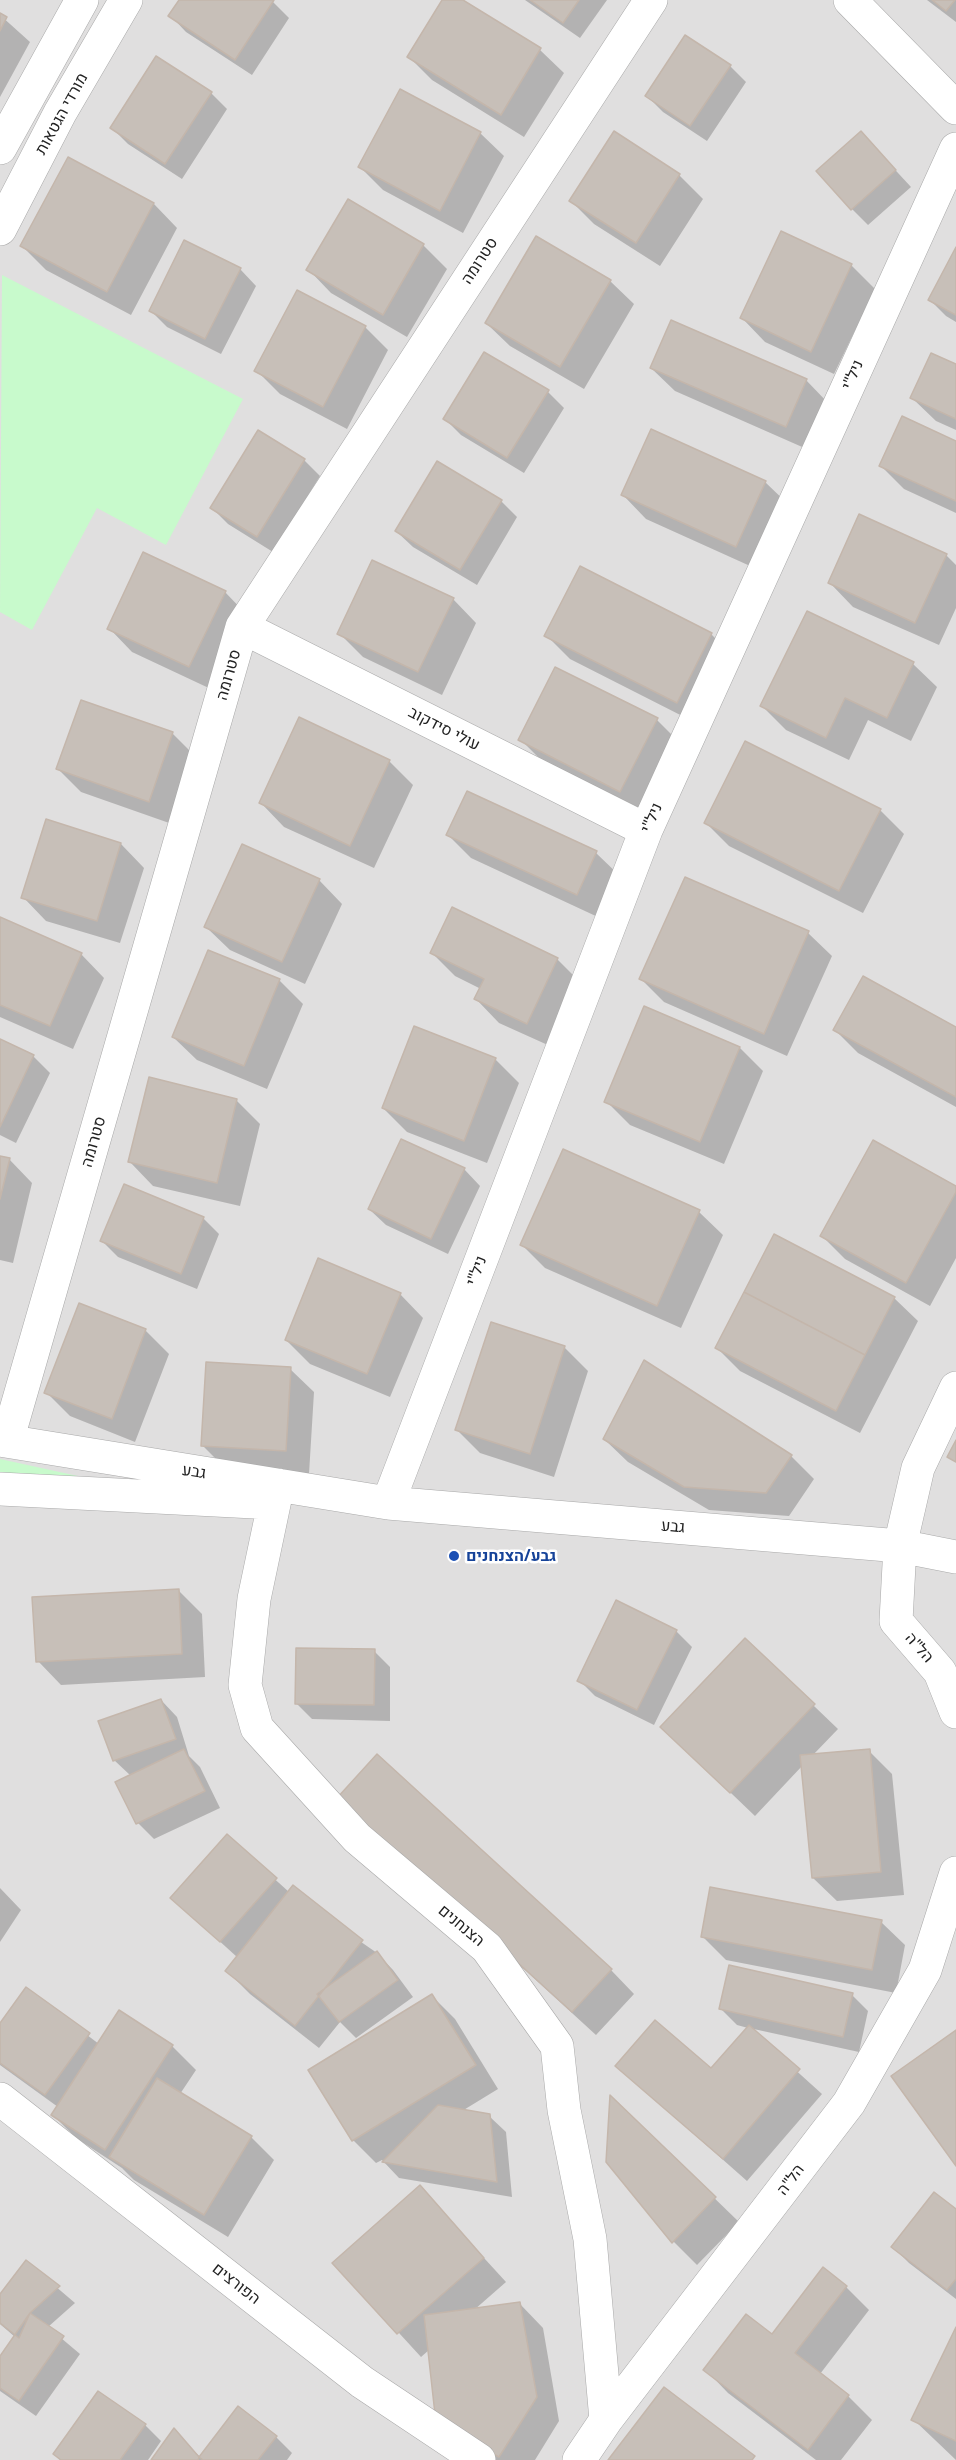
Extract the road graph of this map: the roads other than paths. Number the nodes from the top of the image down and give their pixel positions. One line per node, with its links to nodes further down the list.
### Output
1 (81, 0): 6 (street)
2 (126, 0): 8 (street, מורדי הגטאות)
3 (651, 0): 9 (street, סטרומה)
4 (850, 0): 5 (street)
5 (956, 108)
6 (0, 148)
7 (956, 149): 10 (street, ניל"י)
8 (0, 230)
9 (242, 627): 10 (street, עולי סידקוב); 12 (street, סטרומה)
10 (646, 830): 15 (street, ניל"י)
11 (956, 1388): 16 (street, הל"ה)
12 (3, 1441): 14 (street, גבע)
13 (0, 1489): 14 (street, גבע)
14 (277, 1494): 15 (street, גבע); 21 (street, הצנחנים)
15 (388, 1503): 16 (street, גבע)
16 (900, 1546): 17 (street, גבע); 18 (street, הל"ה)
17 (956, 1557)
18 (956, 1712)
19 (956, 1873): 21 (street, הל"ה)
20 (0, 2099): 22 (street, הפורצים)
21 (606, 2420): 23 (street, הל"ה)
22 (479, 2460)
23 (579, 2460)

